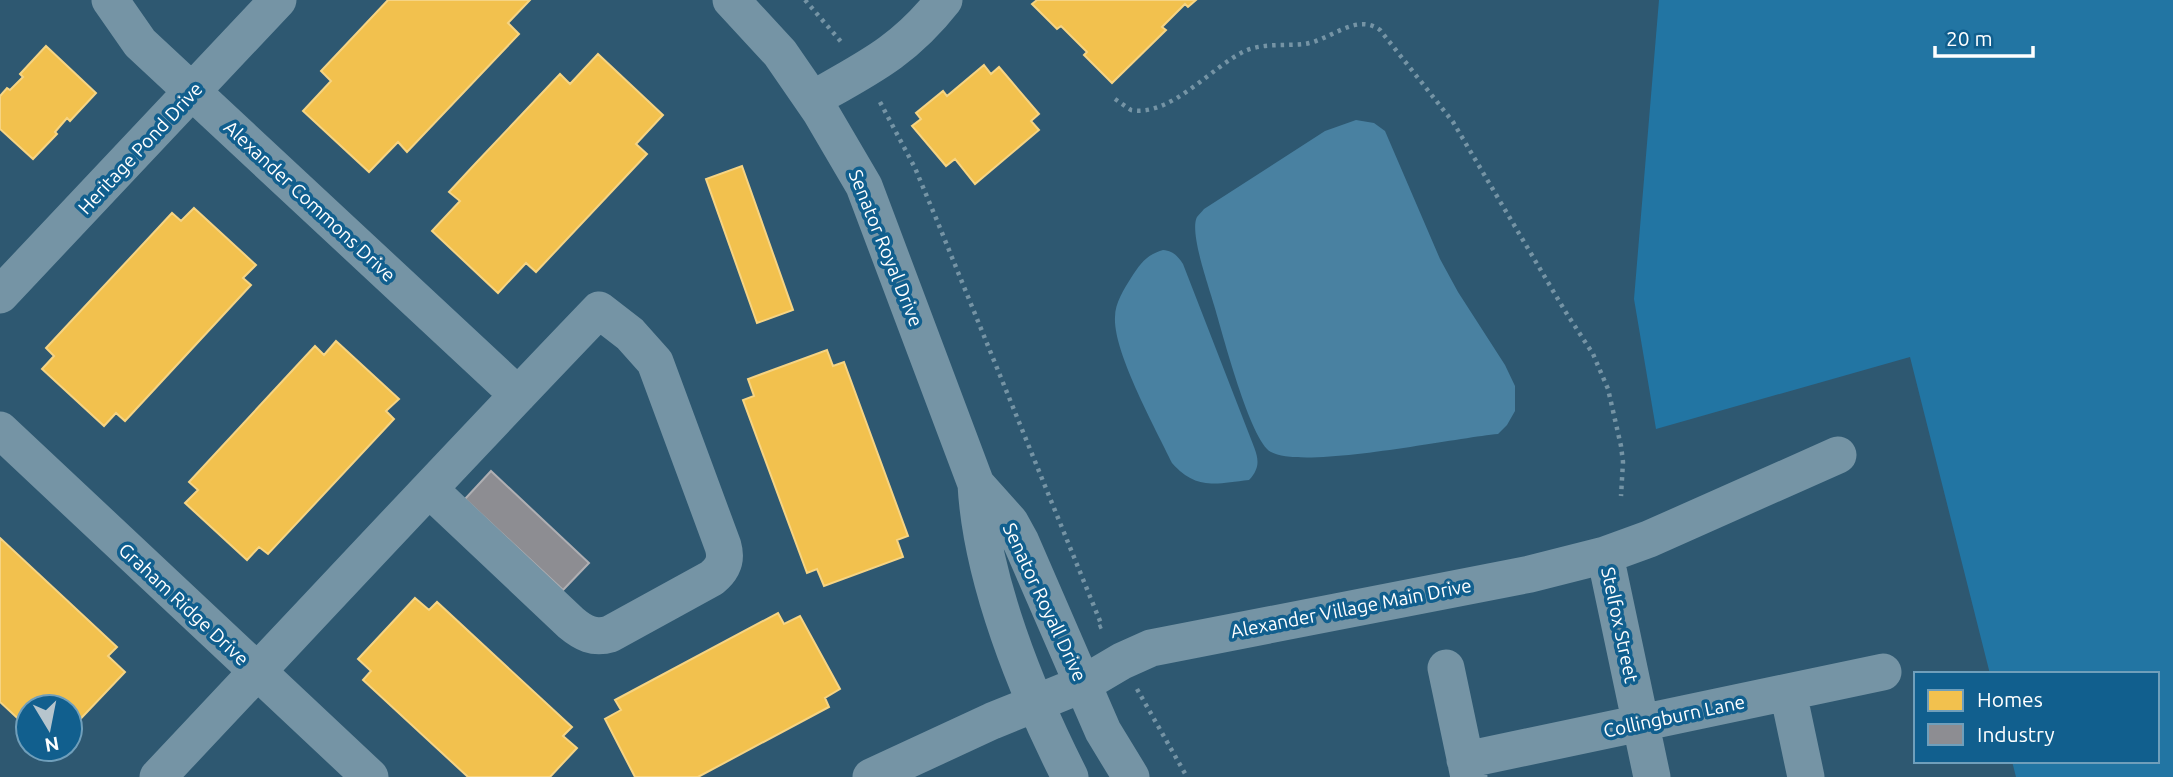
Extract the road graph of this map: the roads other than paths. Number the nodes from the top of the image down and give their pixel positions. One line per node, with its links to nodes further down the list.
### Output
1 (110, 0): 5 (street, Alexander Commons Drive)
2 (278, 0): 5 (street, Heritage Pond Drive)
3 (732, 0): 6 (street, Senator Royal Drive)
4 (944, 0): 6 (street)
5 (193, 92): 7 (street, Heritage Pond Drive); 8 (street, Alexander Commons Drive)
6 (813, 99): 11 (street, Senator Royal Drive)
7 (0, 296)
8 (518, 395): 12 (street); 12 (street)
9 (0, 430): 15 (street, Graham Ridge Drive)
10 (1838, 455): 13 (street, Alexander Village Main Drive)
11 (976, 484): 17 (street, Senator Royall Drive); 19 (street, Senator Royall Drive)
12 (429, 489): 15 (street)
13 (1605, 555): 17 (street, Alexander Village Main Drive); 20 (street, Stelfox Street)
14 (1446, 668): 21 (street)
15 (257, 672): 22 (street); 23 (street, Graham Ridge Drive)
16 (1883, 672): 18 (street, Collingburn Lane)
17 (1083, 684): 19 (street, Alexander Village Main Drive); 26 (street, Senator Royall Drive)
18 (1788, 692): 20 (street, Collingburn Lane); 28 (street)
19 (1036, 703): 24 (street, Alexander Village Main Drive); 25 (street, Senator Royall Drive)
20 (1641, 723): 21 (street, Collingburn Lane); 27 (street, Stelfox Street)
21 (1467, 768)
22 (158, 777)
23 (370, 777)
24 (871, 777)
25 (1070, 777)
26 (1131, 777)
27 (1652, 777)
28 (1805, 777)

